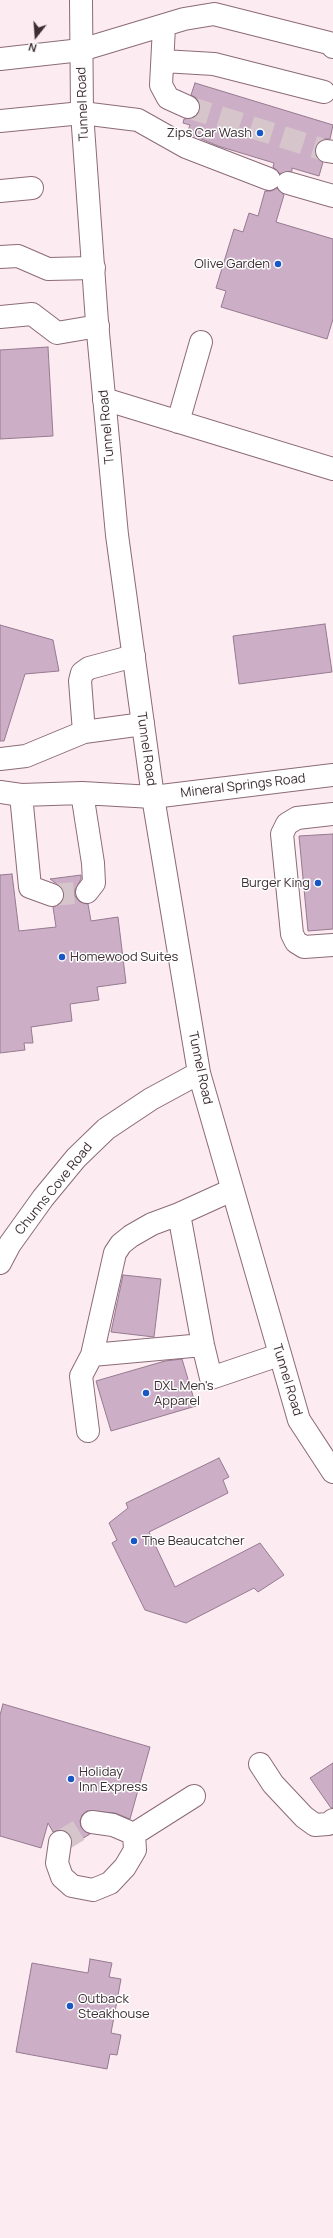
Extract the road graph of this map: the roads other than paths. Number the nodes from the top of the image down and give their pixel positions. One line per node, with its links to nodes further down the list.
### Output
1 (81, 0): 4 (main road, Tunnel Road)
2 (164, 27): 3 (main road); 4 (main road); 6 (main road)
3 (333, 48)
4 (81, 50): 5 (main road); 9 (main road, Tunnel Road)
5 (0, 59)
6 (164, 61): 7 (main road); 8 (main road)
7 (330, 92)
8 (188, 107)
9 (82, 114): 10 (main road); 13 (main road); 15 (main road, Tunnel Road)
10 (0, 121)
11 (32, 188): 12 (main road)
12 (0, 191)
13 (333, 196)
14 (0, 257): 15 (main road)
15 (94, 268): 17 (main road, Tunnel Road)
16 (0, 317): 17 (main road)
17 (98, 326): 19 (main road, Tunnel Road)
18 (200, 342): 20 (main road)
19 (104, 399): 20 (main road); 22 (main road, Tunnel Road)
20 (178, 422): 21 (main road)
21 (333, 469)
22 (134, 656): 23 (main road, Tunnel Road); 24 (main road)
23 (143, 724): 24 (main road); 29 (main road, Tunnel Road)
24 (84, 732): 25 (main road)
25 (0, 759)
26 (333, 775): 29 (main road, Mineral Springs Road)
27 (10, 793): 28 (main road, Mineral Springs Road); 32 (main road)
28 (82, 793): 29 (main road, Mineral Springs Road); 31 (main road)
29 (153, 797): 34 (main road, Tunnel Road)
30 (333, 814): 33 (main road)
31 (87, 892)
32 (52, 895)
33 (333, 945)
34 (199, 1073): 35 (main road, Tunnel Road); 37 (main road, Chunns Cove Road)
35 (232, 1190): 36 (main road); 40 (main road, Tunnel Road)
36 (179, 1214): 38 (main road); 39 (main road)
37 (0, 1263)
38 (202, 1345): 39 (main road); 40 (main road)
39 (92, 1355): 41 (main road)
40 (279, 1355): 42 (main road, Tunnel Road)
41 (88, 1431)
42 (333, 1472)
43 (260, 1764): 45 (main road)
44 (194, 1796): 47 (main road)
45 (333, 1820)
46 (92, 1822): 47 (main road)
47 (134, 1834): 48 (main road)
48 (60, 1842)

